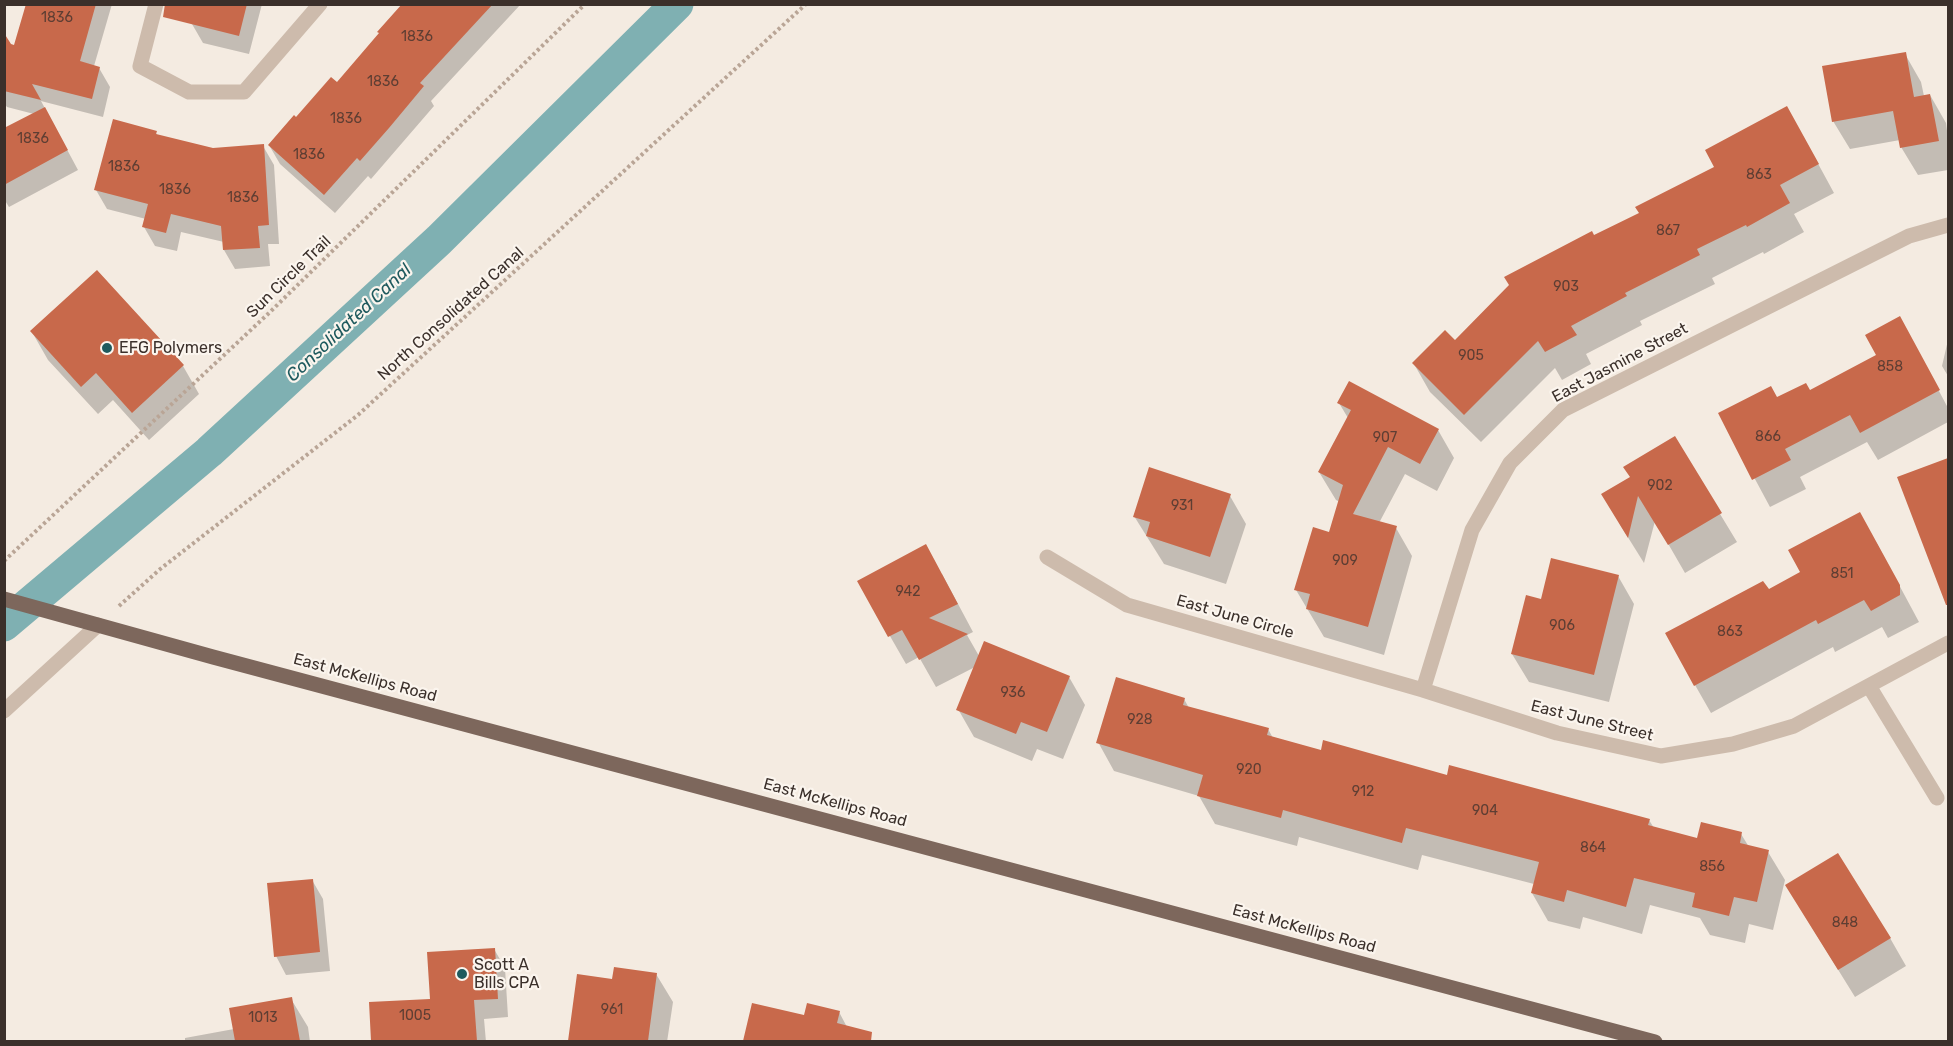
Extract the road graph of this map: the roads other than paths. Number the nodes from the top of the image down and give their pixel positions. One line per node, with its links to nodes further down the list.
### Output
1 (156, 4): 2 (street)
2 (320, 4)
3 (1948, 225): 9 (street, East Jasmine Street)
4 (1047, 558): 9 (street, East June Circle)
5 (4, 599): 6 (main road, East McKellips Road)
6 (98, 625): 10 (street); 12 (main road, East McKellips Road)
7 (1948, 644): 8 (street, East June Street)
8 (1869, 686): 9 (street, East June Street); 11 (street)
9 (1423, 690)
10 (4, 711)
11 (1937, 798)
12 (1655, 1041)

